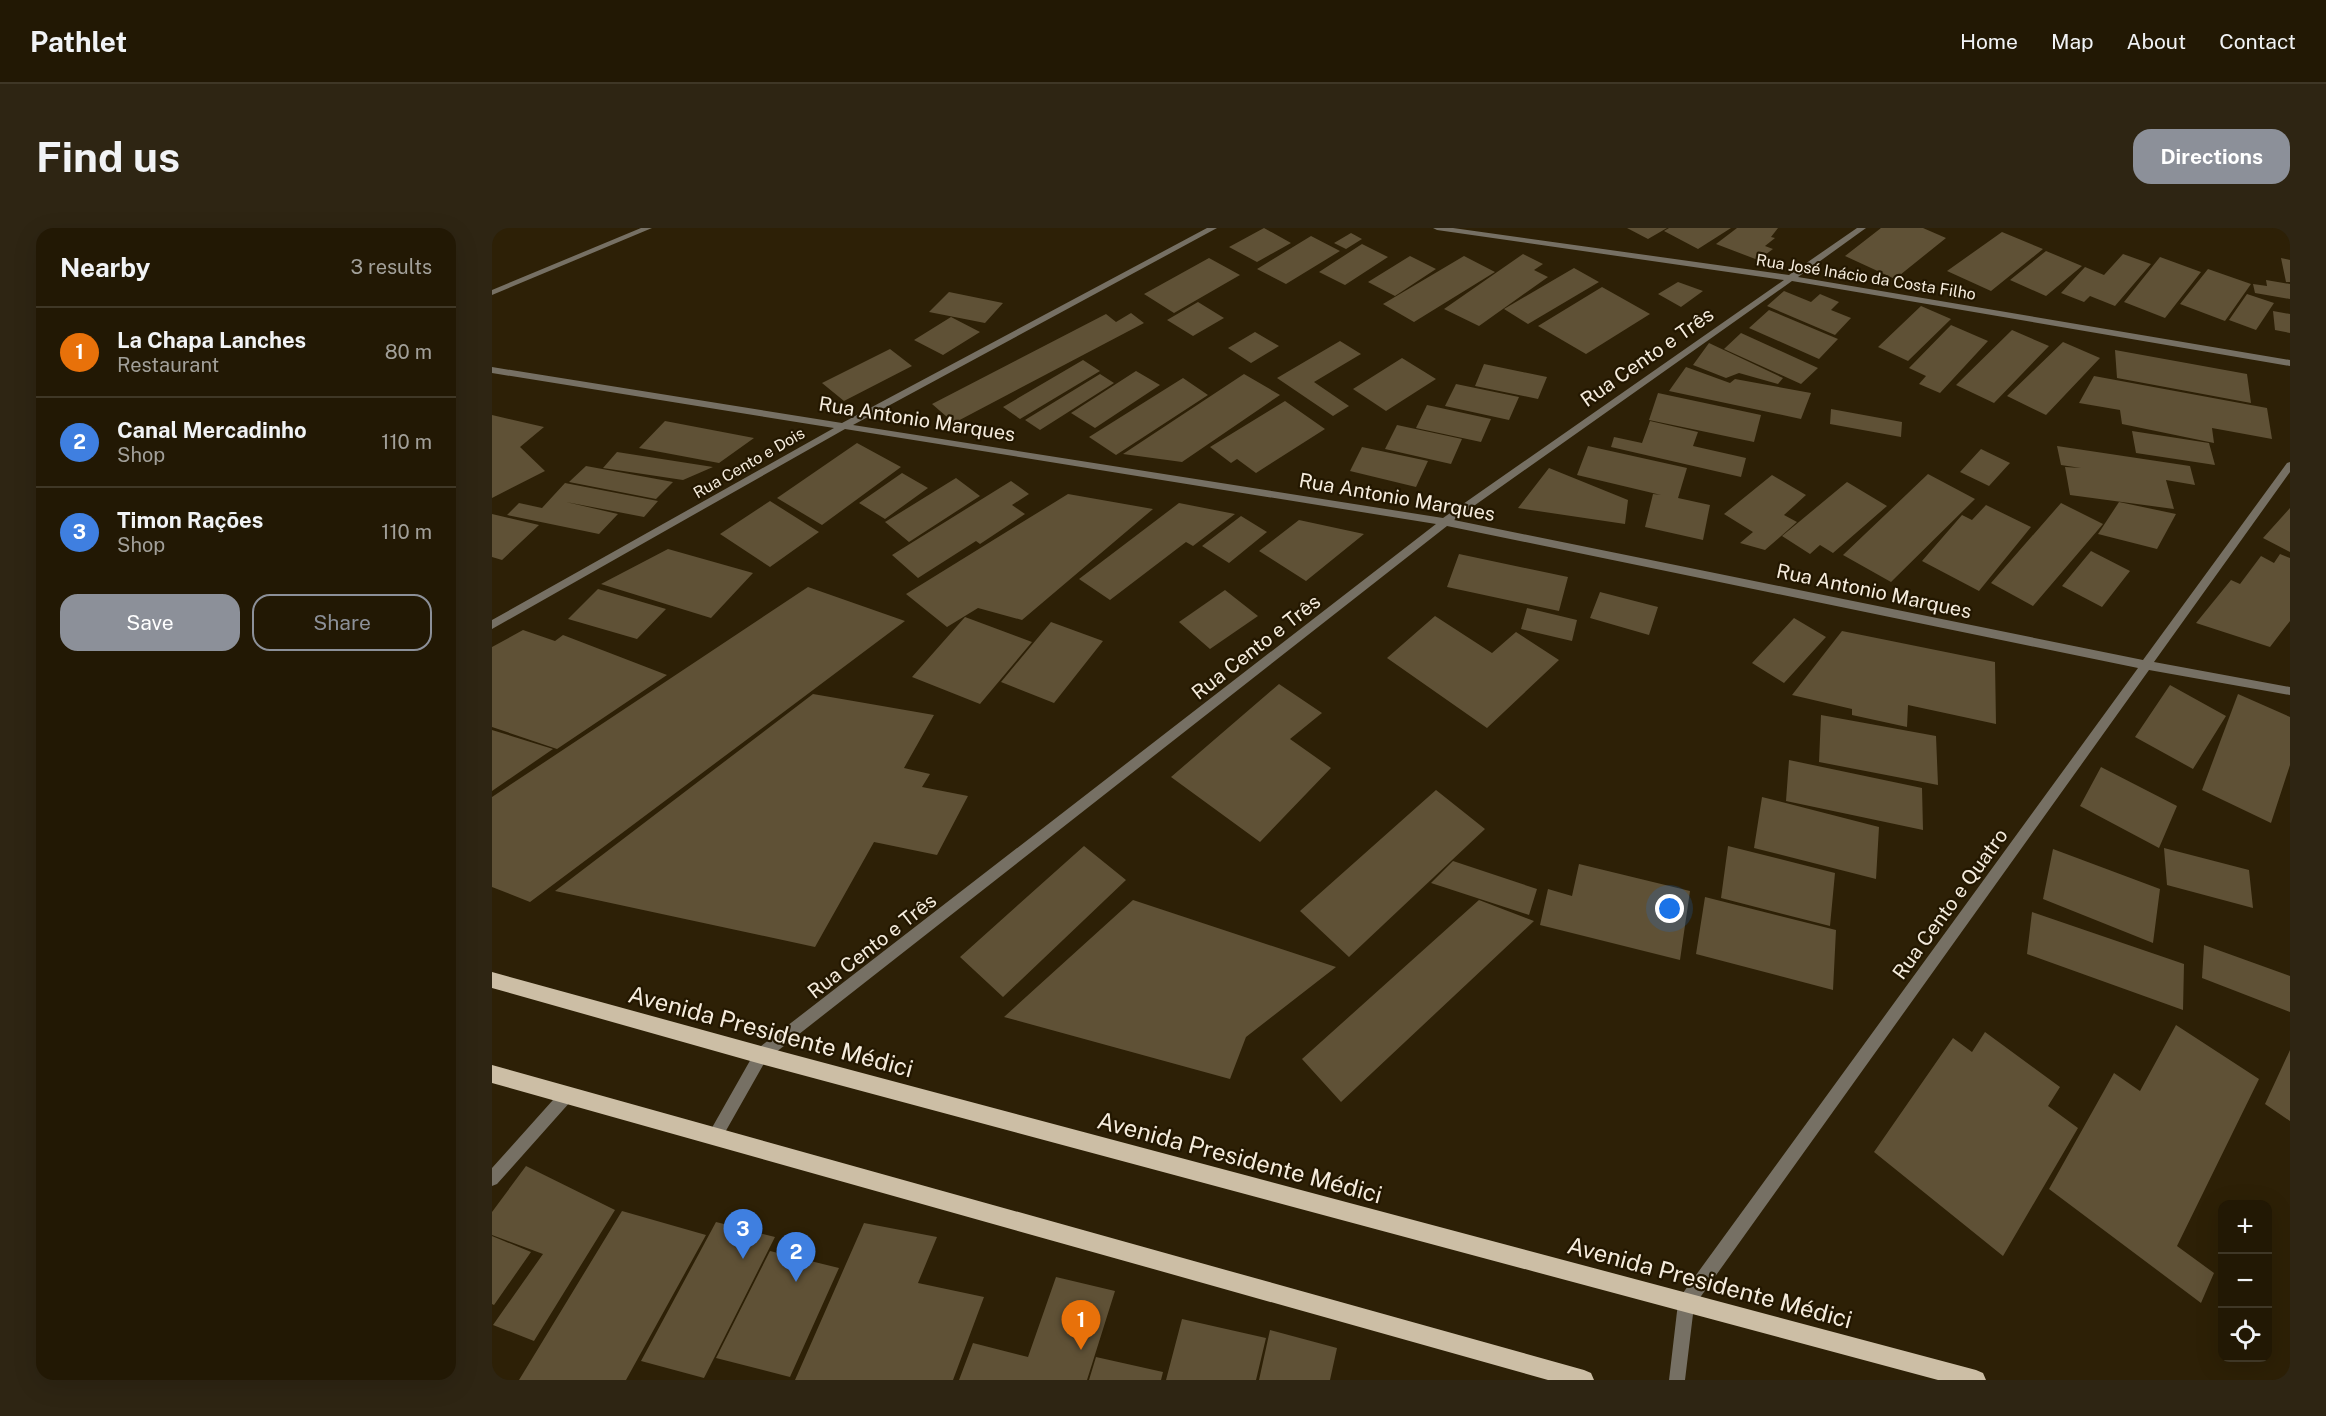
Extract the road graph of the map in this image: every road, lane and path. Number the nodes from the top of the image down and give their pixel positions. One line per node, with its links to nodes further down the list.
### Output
1 (648, 228): 6 (street)
2 (1213, 228): 9 (street, Rua Cento e Dois)
3 (1437, 228): 5 (street, Rua José Inácio da Costa Filho)
4 (1862, 228): 5 (street, Rua Cento e Três)
5 (1790, 278): 7 (street, Rua José Inácio da Costa Filho); 11 (street, Rua Cento e Três)
6 (492, 293)
7 (2290, 363)
8 (492, 370): 9 (street, Rua Antonio Marques)
9 (845, 425): 11 (street, Rua Antonio Marques); 12 (street, Rua Cento e Dois)
10 (2290, 465): 13 (street, Rua Cento e Quatro)
11 (1445, 522): 13 (street, Rua Antonio Marques); 16 (street, Rua Cento e Três)
12 (492, 626)
13 (2146, 665): 14 (street, Rua Antonio Marques); 21 (street, Rua Cento e Quatro)
14 (2290, 691)
15 (492, 980): 16 (main road, Avenida Presidente Médici)
16 (761, 1056): 19 (street, Rua Cento e Três); 21 (main road, Avenida Presidente Médici)
17 (492, 1074): 18 (main road)
18 (566, 1096): 19 (main road); 20 (street)
19 (714, 1138): 22 (main road)
20 (492, 1179)
21 (1686, 1302): 23 (street, Rua Cento e Quatro); 24 (main road, Avenida Presidente Médici)
22 (1584, 1380)
23 (1677, 1380)
24 (1976, 1380)

